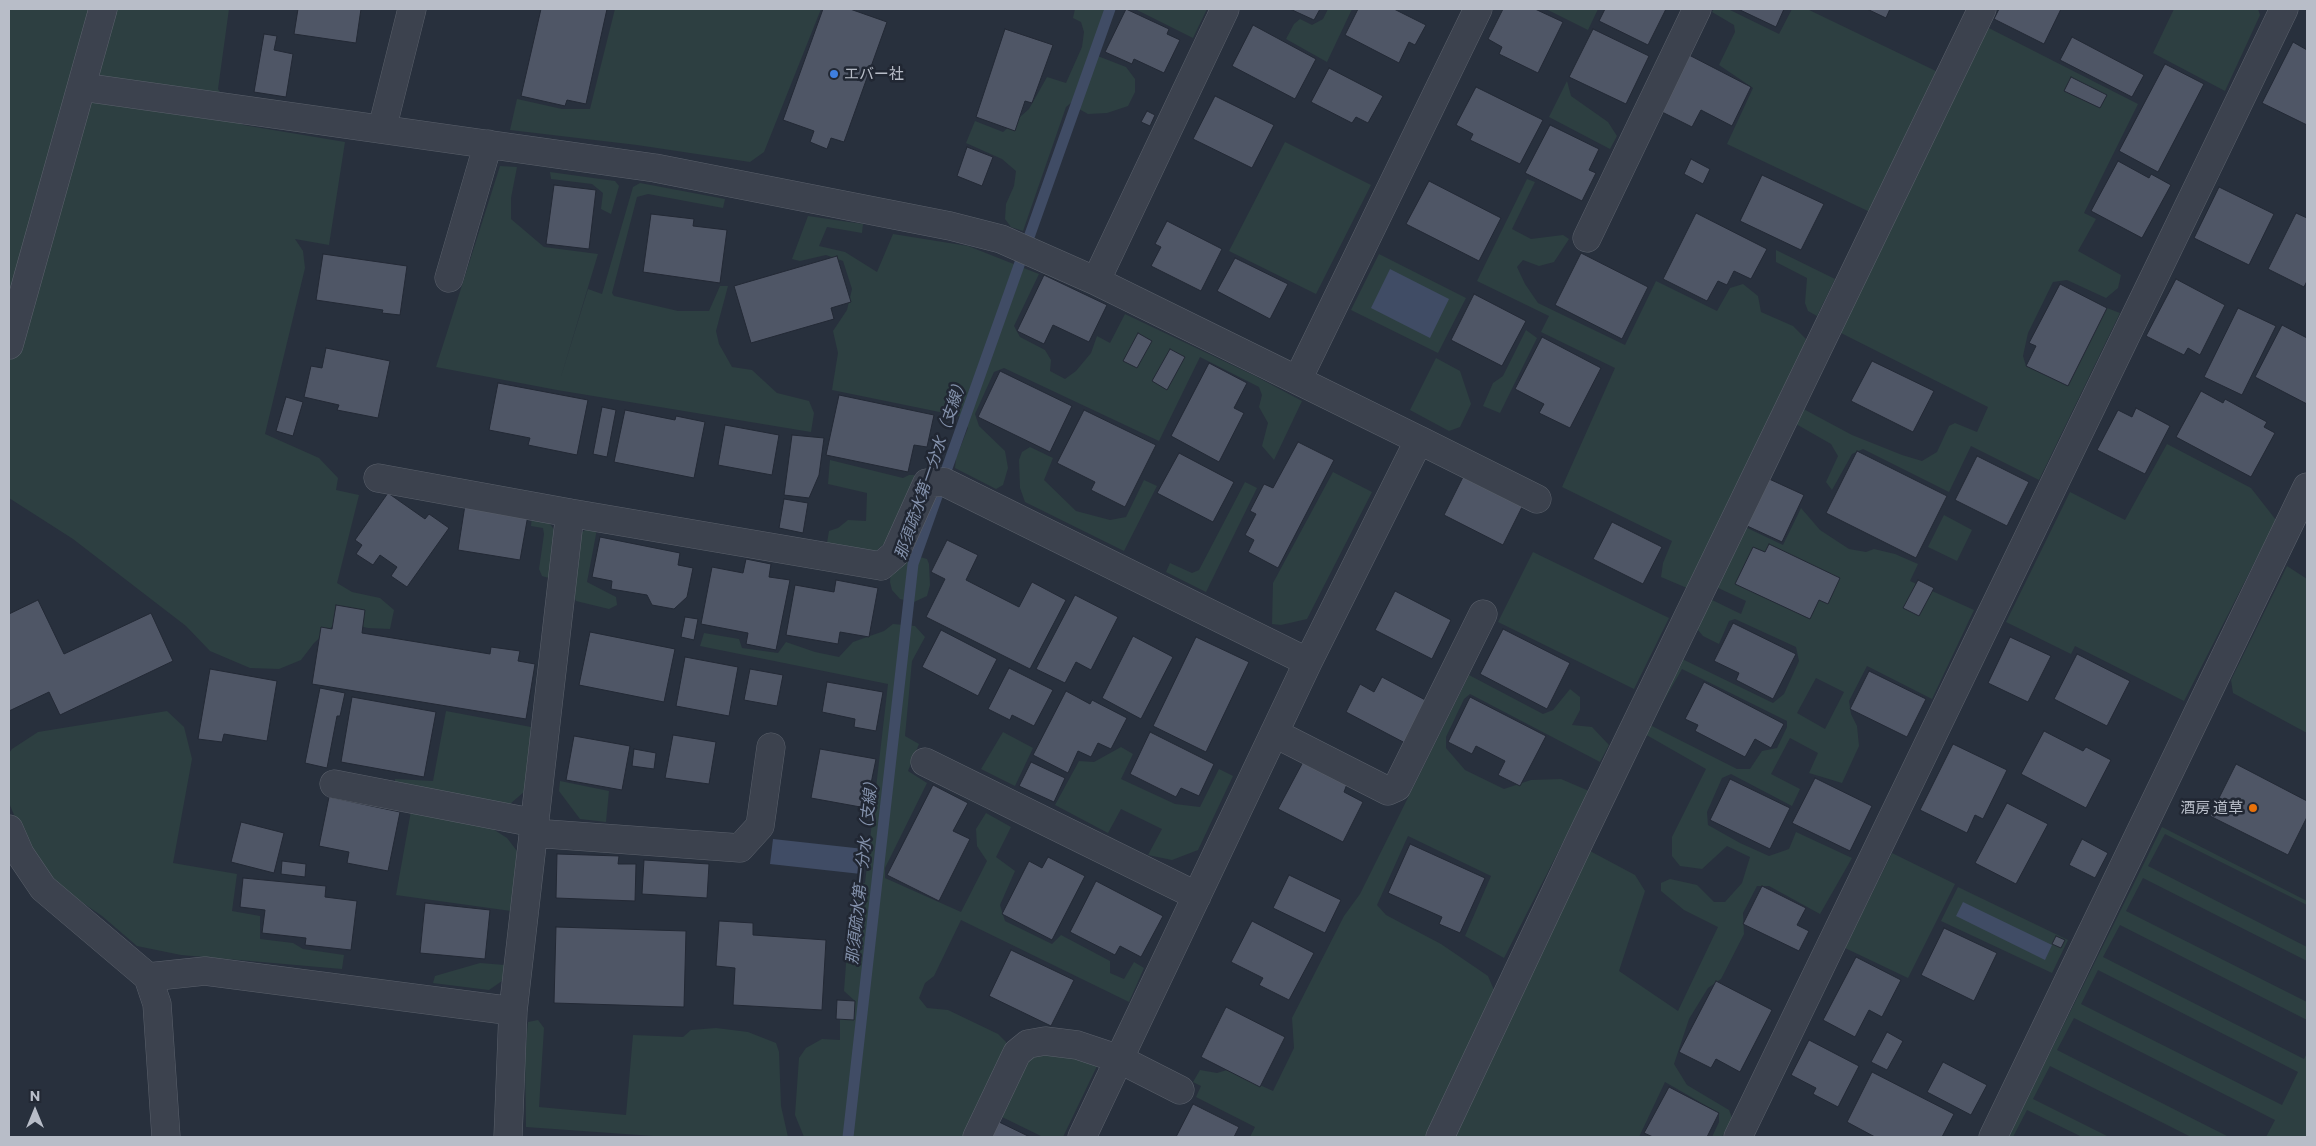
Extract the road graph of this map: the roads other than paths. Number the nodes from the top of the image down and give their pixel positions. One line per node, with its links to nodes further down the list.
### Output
1 (103, 9): 8 (street)
2 (412, 9): 9 (street)
3 (1225, 9): 13 (street)
4 (1478, 9): 15 (street)
5 (1697, 9): 11 (street)
6 (1982, 9): 38 (street)
7 (2284, 9): 39 (street)
8 (82, 87): 9 (street); 14 (street)
9 (382, 129): 10 (street)
10 (488, 144): 12 (street); 13 (street)
11 (1587, 238)
12 (449, 278)
13 (1096, 281): 15 (street)
14 (9, 345)
15 (1298, 379): 16 (street)
16 (1419, 440): 19 (street); 22 (street)
17 (378, 478): 20 (street)
18 (2307, 487): 40 (street)
19 (1538, 499)
20 (570, 513): 22 (street); 27 (street)
21 (1483, 614): 23 (street)
22 (1308, 662): 23 (street)
23 (1274, 733): 29 (street)
24 (771, 748): 27 (street)
25 (925, 762): 29 (street)
26 (334, 784): 27 (street)
27 (534, 828): 31 (street)
28 (9, 829): 30 (street)
29 (1197, 896): 32 (street)
30 (148, 977): 31 (street); 34 (street)
31 (513, 1011): 35 (street)
32 (1119, 1059): 33 (street); 36 (street); 37 (street)
33 (1180, 1090)
34 (166, 1137)
35 (508, 1137)
36 (977, 1137)
37 (1082, 1137)
38 (1440, 1137)
39 (1738, 1137)
40 (1993, 1137)

